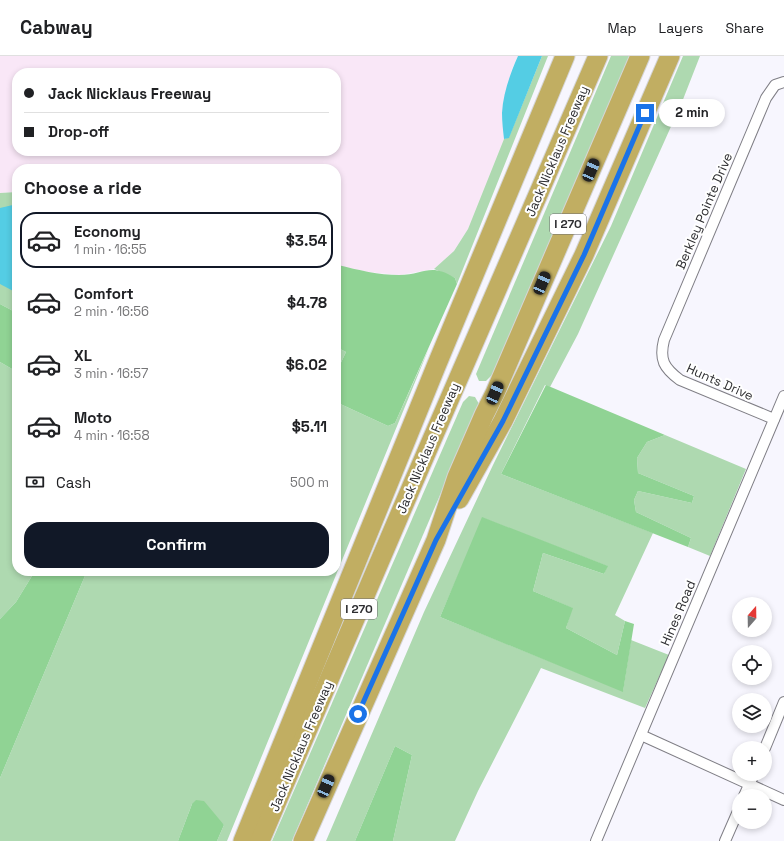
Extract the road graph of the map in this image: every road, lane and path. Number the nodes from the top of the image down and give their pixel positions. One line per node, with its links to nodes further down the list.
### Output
1 (565, 56): 18 (highway)
2 (598, 56): 19 (highway, Jack Nicklaus Freeway / I 270)
3 (640, 56): 9 (highway, I 270)
4 (670, 56): 9 (highway)
5 (784, 82): 6 (street, Berkley Pointe Drive)
6 (663, 359): 8 (street, Hunts Drive)
7 (784, 396): 8 (street, Hines Road)
8 (774, 420): 11 (street, Hines Road)
9 (436, 540): 20 (highway, I 270)
10 (784, 702): 12 (street)
11 (641, 735): 14 (street); 21 (street, Hines Road)
12 (768, 741)
13 (750, 781): 14 (street)
14 (749, 784): 15 (street); 16 (street)
15 (747, 789)
16 (784, 800)
17 (732, 826): 22 (street)
18 (244, 841)
19 (260, 841)
20 (303, 841)
21 (596, 841)
22 (726, 841)

